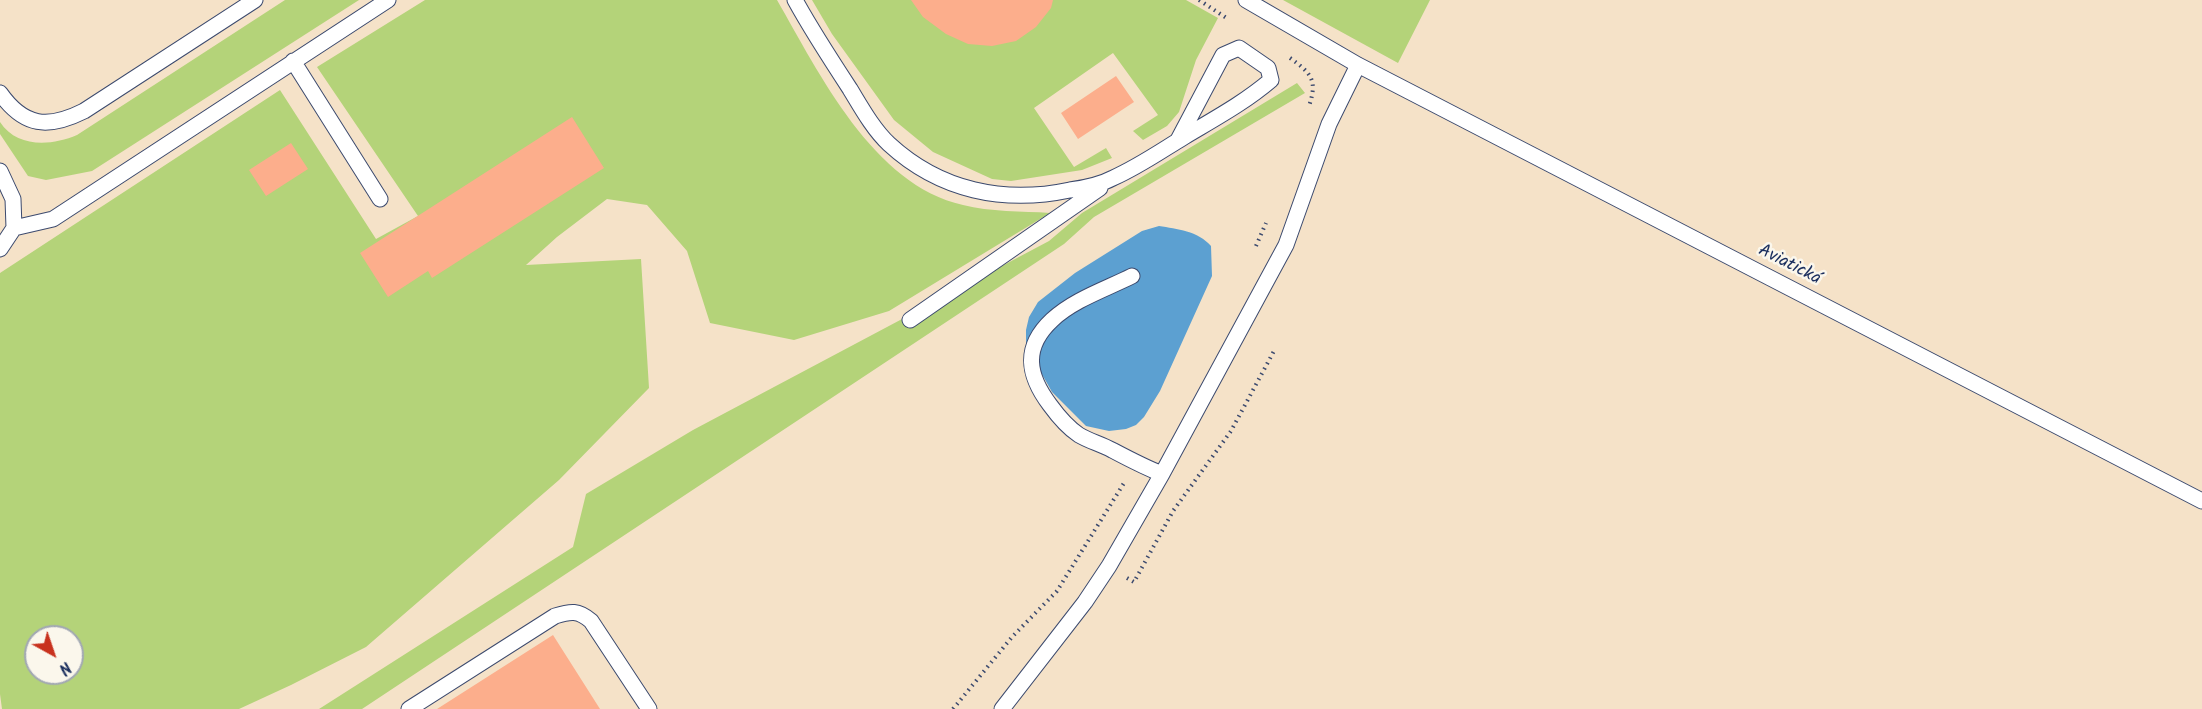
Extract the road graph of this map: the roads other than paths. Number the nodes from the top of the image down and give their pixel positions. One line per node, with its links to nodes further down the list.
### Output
1 (255, 0): 7 (lane)
2 (388, 0): 5 (lane)
3 (795, 0): 10 (lane)
4 (1246, 0): 6 (lane, Aviatická)
5 (293, 61): 11 (lane); 12 (lane)
6 (1358, 65): 16 (lane); 17 (lane, Aviatická)
7 (0, 93)
8 (1178, 140): 8 (lane); 10 (lane)
9 (0, 171): 12 (lane)
10 (1112, 179): 15 (lane)
11 (380, 200)
12 (14, 228): 13 (lane)
13 (0, 249)
14 (1132, 276): 16 (lane)
15 (910, 320)
16 (1162, 474): 20 (lane)
17 (2202, 501)
18 (409, 709): 19 (lane)
19 (649, 709)
20 (1002, 709)

